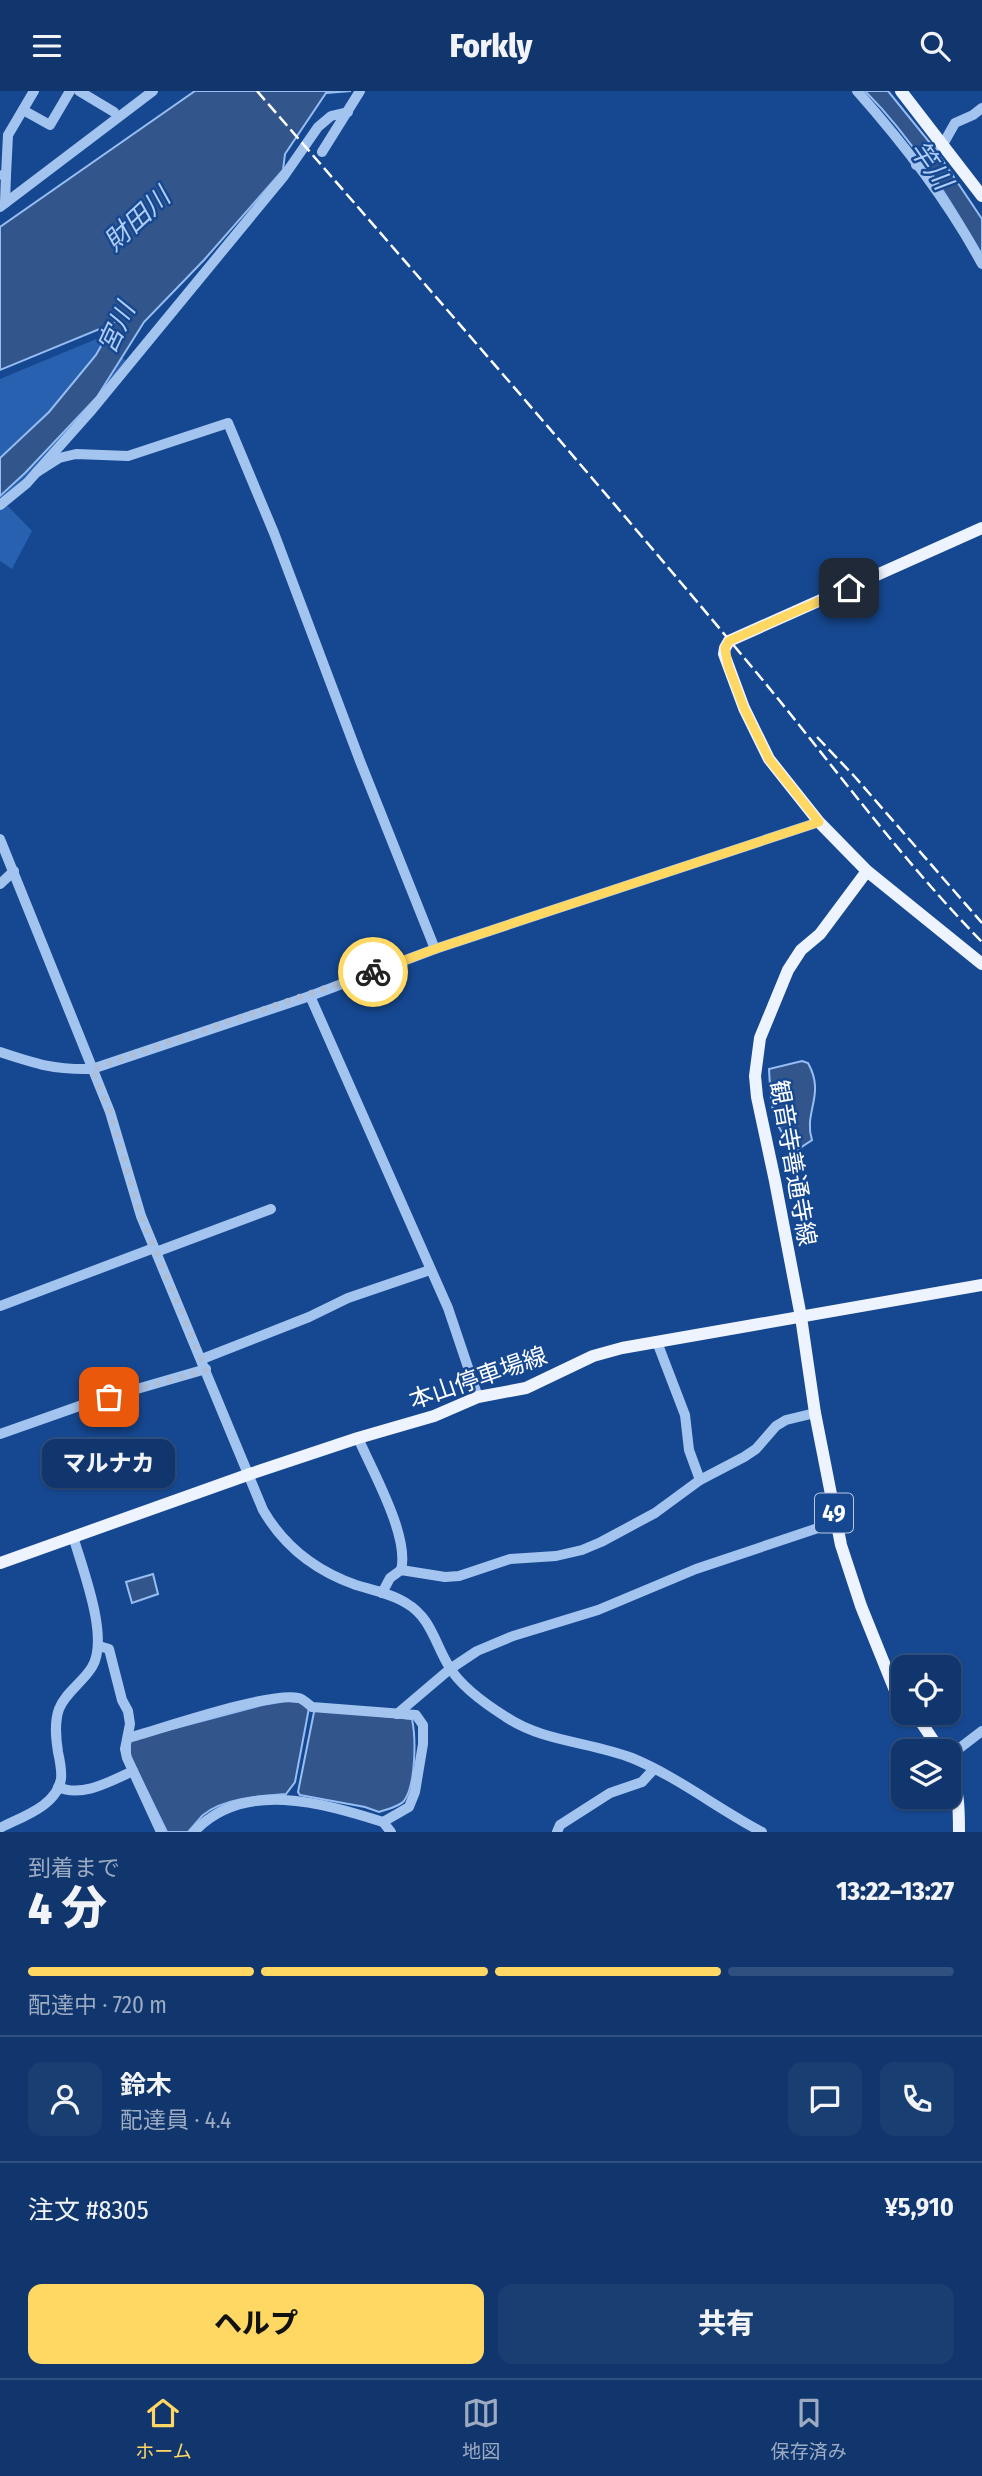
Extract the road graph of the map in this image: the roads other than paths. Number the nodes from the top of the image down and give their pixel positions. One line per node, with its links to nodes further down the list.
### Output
1 (33, 91): 9 (street)
2 (70, 91): 9 (street)
3 (79, 91): 10 (street)
4 (153, 91): 17 (street)
5 (360, 91): 11 (street)
6 (857, 91): 14 (street)
7 (901, 91): 12 (main road)
8 (982, 108): 12 (street)
9 (23, 110): 15 (street)
10 (114, 111)
11 (348, 112): 13 (street); 19 (street)
12 (939, 148): 14 (street); 16 (main road)
13 (322, 152)
14 (918, 163): 18 (street)
15 (3, 175): 17 (street)
16 (982, 196)
17 (2, 205)
18 (982, 264)
19 (37, 472): 20 (street); 27 (street)
20 (0, 505)
21 (982, 528): 22 (main road)
22 (819, 822): 25 (main road); 27 (street)
23 (0, 839): 24 (street)
24 (14, 871): 26 (street); 31 (street)
25 (867, 871): 28 (main road); 37 (main road, 観音寺善通寺線 / 49)
26 (0, 884)
27 (435, 949): 29 (street)
28 (982, 964)
29 (310, 996): 31 (street); 34 (street)
30 (0, 1052): 31 (street)
31 (92, 1069): 33 (street)
32 (271, 1209): 33 (street)
33 (155, 1250): 36 (street); 39 (street)
34 (430, 1270): 39 (street); 41 (street)
35 (982, 1285): 37 (main road, 本山停車場線)
36 (0, 1306)
37 (801, 1317): 38 (main road, 本山停車場線); 42 (main road, 観音寺善通寺線 / 49)
38 (657, 1342): 41 (main road, 本山停車場線); 46 (street)
39 (202, 1359): 40 (street)
40 (206, 1370): 43 (street); 45 (street)
41 (478, 1397): 44 (main road, 本山停車場線)
42 (815, 1413): 46 (street); 47 (main road, 観音寺善通寺線 / 49)
43 (0, 1434)
44 (358, 1438): 45 (main road, 本山停車場線); 50 (street)
45 (250, 1474): 48 (main road, 本山停車場線); 51 (street)
46 (700, 1480): 50 (street)
47 (836, 1522): 53 (street); 54 (main road, 観音寺善通寺線 / 49)
48 (73, 1536): 49 (main road, 本山停車場線); 52 (street)
49 (0, 1563)
50 (401, 1570): 51 (street)
51 (382, 1593): 53 (street)
52 (99, 1646): 57 (street); 61 (street)
53 (450, 1669): 55 (street); 59 (street)
54 (891, 1681)
55 (397, 1714): 57 (street); 63 (street)
56 (982, 1731): 58 (street)
57 (128, 1738): 60 (street)
58 (961, 1747)
59 (654, 1769): 68 (street); 69 (street)
60 (133, 1771): 61 (street); 65 (street)
61 (58, 1787): 64 (street)
62 (959, 1809): 70 (main road)
63 (383, 1822): 66 (street); 67 (street)
64 (0, 1828)
65 (161, 1832)
66 (194, 1832)
67 (391, 1832)
68 (557, 1832)
69 (762, 1832)
70 (959, 1832)

